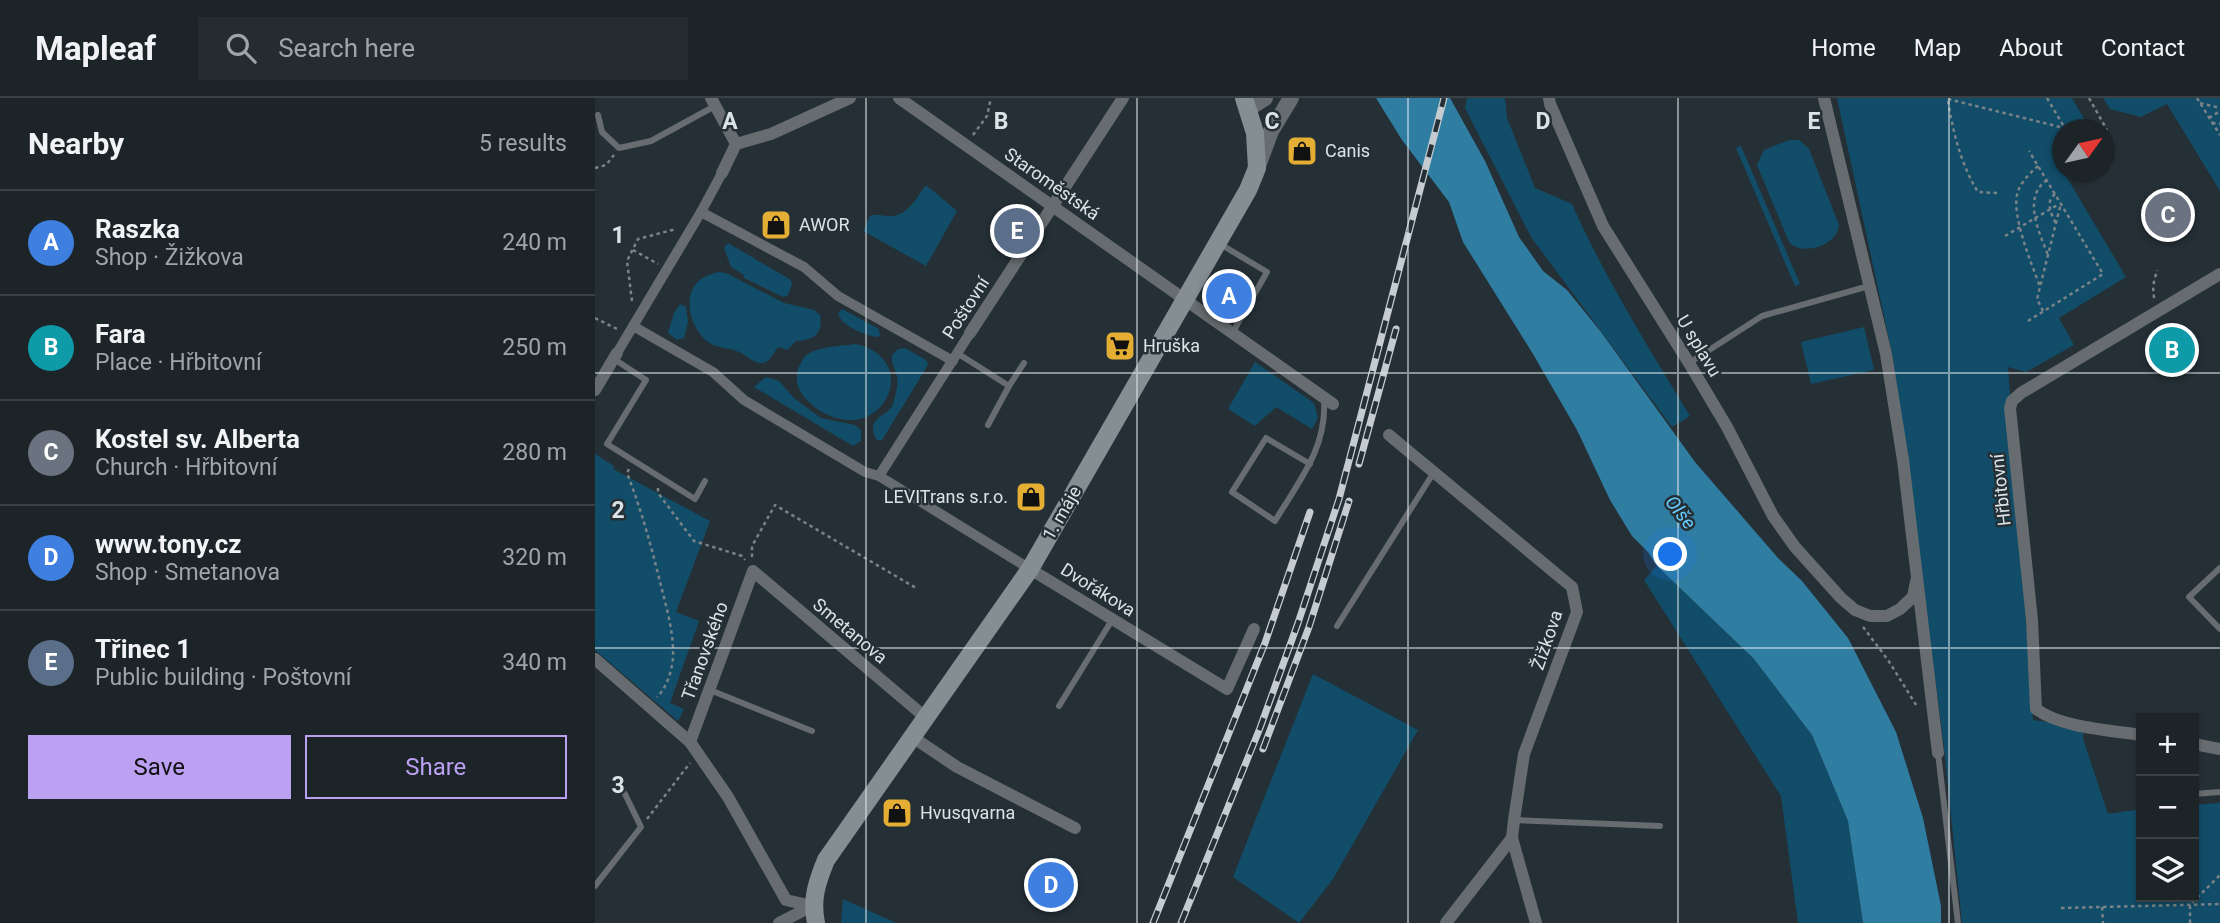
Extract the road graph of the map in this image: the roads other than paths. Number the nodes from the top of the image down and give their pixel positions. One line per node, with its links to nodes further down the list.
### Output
1 (850, 98): 11 (street)
2 (899, 98): 14 (street, Staroměstská)
3 (1123, 98): 14 (street, Poštovní)
4 (1265, 98): 9 (street)
5 (1291, 98): 12 (street)
6 (1549, 98): 26 (street, U splavu)
7 (1824, 98): 18 (street)
8 (713, 102): 10 (lane); 11 (street)
9 (1246, 104): 12 (main road, 1. máje)
10 (598, 115)
11 (736, 144): 13 (street)
12 (1257, 168): 16 (main road, 1. máje)
13 (722, 173): 15 (street)
14 (1053, 206): 19 (street, Staroměstská); 22 (street, Poštovní)
15 (701, 212): 20 (street); 24 (street)
16 (1218, 243): 19 (main road, 1. máje); 21 (lane)
17 (2220, 274): 49 (street, Hřbitovní)
18 (1871, 286): 26 (lane); 39 (street)
19 (1184, 299): 21 (street); 37 (main road, 1. máje)
20 (633, 326): 23 (street); 34 (street, Dvořákova)
21 (1233, 332): 29 (street)
22 (970, 333): 24 (street, Poštovní)
23 (615, 356): 28 (street); 35 (lane)
24 (955, 357): 27 (lane); 34 (street, Poštovní)
25 (1024, 363): 27 (lane)
26 (1689, 363): 39 (street, U splavu)
27 (1009, 386): 30 (lane)
28 (595, 390)
29 (1328, 401): 32 (lane)
30 (988, 425)
31 (1389, 435): 33 (street, Žižkova)
32 (1310, 464): 32 (lane)
33 (1434, 471): 41 (lane); 58 (street, Žižkova)
34 (879, 476): 37 (street, Dvořákova)
35 (705, 481)
36 (2220, 568): 43 (lane)
37 (1030, 569): 40 (street, Dvořákova); 47 (main road, 1. máje)
38 (753, 571): 45 (street, Třanovského); 47 (street, Smetanova)
39 (1916, 581): 54 (street)
40 (1112, 620): 42 (street, Dvořákova); 46 (lane)
41 (1337, 626)
42 (1255, 629)
43 (2220, 629)
44 (595, 659): 52 (street)
45 (711, 690): 48 (lane); 52 (street, Třanovského)
46 (1059, 706)
47 (925, 718): 50 (main road, 1. máje)
48 (812, 731)
49 (2136, 734)
50 (911, 736): 60 (street); 63 (main road, 1. máje)
51 (2199, 745): 53 (street)
52 (694, 747): 63 (street)
53 (2220, 749)
54 (1938, 753): 67 (lane)
55 (2220, 792): 57 (lane)
56 (625, 794): 62 (lane)
57 (2199, 794)
58 (1514, 820): 59 (lane); 61 (street, Žižkova)
59 (1660, 826)
60 (1075, 828)
61 (1512, 838): 65 (street); 66 (street)
62 (595, 886)
63 (814, 914): 64 (street)
64 (779, 923)
65 (1446, 923)
66 (1536, 923)
67 (1958, 923)

